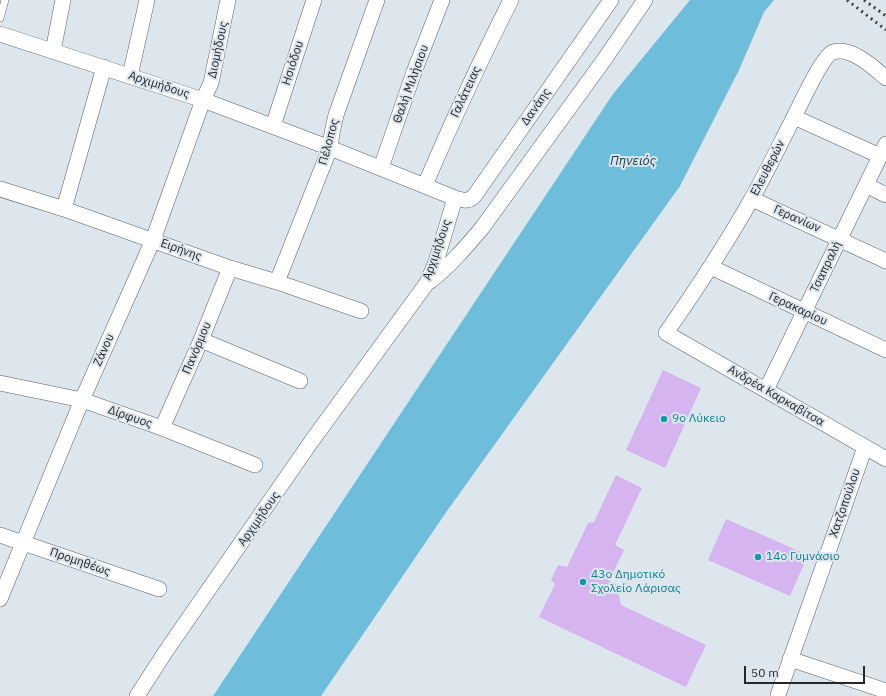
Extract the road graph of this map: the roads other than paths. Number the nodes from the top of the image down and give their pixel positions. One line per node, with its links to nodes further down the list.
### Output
1 (5, 0): 11 (lane)
2 (63, 0): 13 (street)
3 (147, 0): 15 (street)
4 (228, 0): 17 (street, Διομήδους)
5 (314, 0): 19 (street, Ησιόδου)
6 (377, 0): 20 (street, Πέλοπος)
7 (442, 0): 22 (street, Θαλή Μιλήσιου)
8 (511, 0): 23 (street, Γαλάτειας)
9 (611, 0): 27 (street, Δανάης)
10 (646, 0): 36 (street)
11 (0, 18)
12 (0, 34): 13 (street, Αρχιμήδους)
13 (53, 51): 14 (street, Αρχιμήδους)
14 (104, 67): 15 (street, Αρχιμήδους); 29 (street)
15 (130, 76): 17 (street, Αρχιμήδους)
16 (886, 78): 18 (street, Ελευθερών)
17 (203, 100): 19 (street, Αρχιμήδους); 31 (street, Ζάνου)
18 (794, 117): 21 (street); 28 (street, Ελευθερών)
19 (273, 126): 20 (street, Αρχιμήδους)
20 (330, 148): 22 (street, Αρχιμήδους); 35 (street, Πέλοπος)
21 (883, 150): 24 (street, Τσαπραλή)
22 (381, 168): 23 (street, Αρχιμήδους)
23 (425, 185): 27 (street, Αρχιμήδους)
24 (866, 185): 26 (street); 30 (street, Τσαπραλή)
25 (0, 191): 29 (street, Ειρήνης)
26 (886, 195)
27 (455, 198): 36 (street, Αρχιμήδους)
28 (752, 199): 30 (street, Γερανίων); 33 (street, Ελευθερών)
29 (64, 209): 31 (street, Ειρήνης)
30 (840, 239): 32 (street, Γερανίων); 38 (street, Τσαπραλή)
31 (153, 240): 34 (street, Ειρήνης); 45 (street, Ζάνου)
32 (886, 261)
33 (711, 267): 38 (street, Γερακαρίου); 39 (street, Ελευθερών)
34 (230, 268): 35 (street, Ειρήνης); 40 (street, Πανόρμου)
35 (277, 282): 37 (street, Ειρήνης)
36 (427, 283): 57 (street, Αρχιμήδους)
37 (361, 311)
38 (804, 311): 41 (street, Γερακαρίου); 44 (street, Τσαπραλή)
39 (666, 333): 44 (street, Ανδρέα Καρκαβίτσα)
40 (201, 340): 42 (street); 46 (street, Πανόρμου)
41 (886, 350)
42 (300, 381)
43 (0, 383): 45 (street, Δίρφυος)
44 (766, 390): 47 (street, Ανδρέα Καρκαβίτσα)
45 (82, 400): 46 (street, Δίρφυος); 51 (street, Ζάνου)
46 (162, 428): 49 (street, Δίρφυος)
47 (865, 447): 48 (street, Ανδρέα Καρκαβίτσα); 54 (street, Χατζοπούλου)
48 (886, 459)
49 (256, 465)
50 (0, 535): 51 (street, Προμηθέως)
51 (23, 542): 52 (street, Προμηθέως); 53 (street, Ζάνου)
52 (159, 589)
53 (0, 599)
54 (790, 659): 55 (street); 56 (street, Χατζοπούλου)
55 (886, 691)
56 (778, 695)
57 (137, 696)

